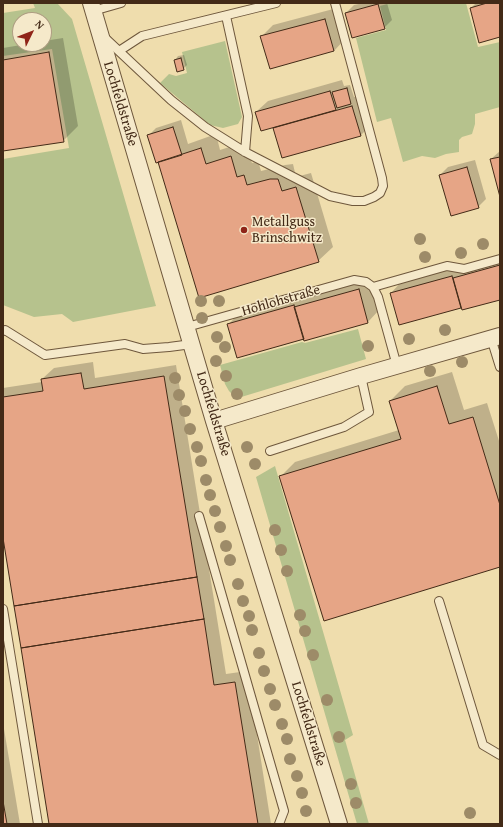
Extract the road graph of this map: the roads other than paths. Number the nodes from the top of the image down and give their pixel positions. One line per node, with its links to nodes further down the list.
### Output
1 (121, 3): 4 (lane)
2 (276, 3): 5 (lane)
3 (334, 3): 8 (lane)
4 (92, 7): 6 (street, Lochfeldstraße)
5 (226, 16): 7 (lane); 8 (lane)
6 (100, 34): 7 (lane); 11 (street, Lochfeldstraße)
7 (119, 51): 8 (lane)
8 (245, 152)
9 (500, 259): 10 (lane)
10 (373, 287): 11 (lane, Hohlohstraße); 15 (lane)
11 (187, 327): 14 (street, Lochfeldstraße)
12 (3, 331): 14 (lane)
13 (496, 337): 15 (street); 16 (lane)
14 (192, 344): 18 (street, Lochfeldstraße)
15 (397, 366): 17 (street)
16 (500, 367)
17 (361, 376): 18 (street); 19 (lane)
18 (214, 421): 26 (street, Lochfeldstraße)
19 (270, 451)
20 (199, 516): 25 (lane)
21 (440, 601): 23 (lane)
22 (3, 609): 24 (lane)
23 (500, 755)
24 (38, 824)
25 (279, 824)
26 (339, 824)

